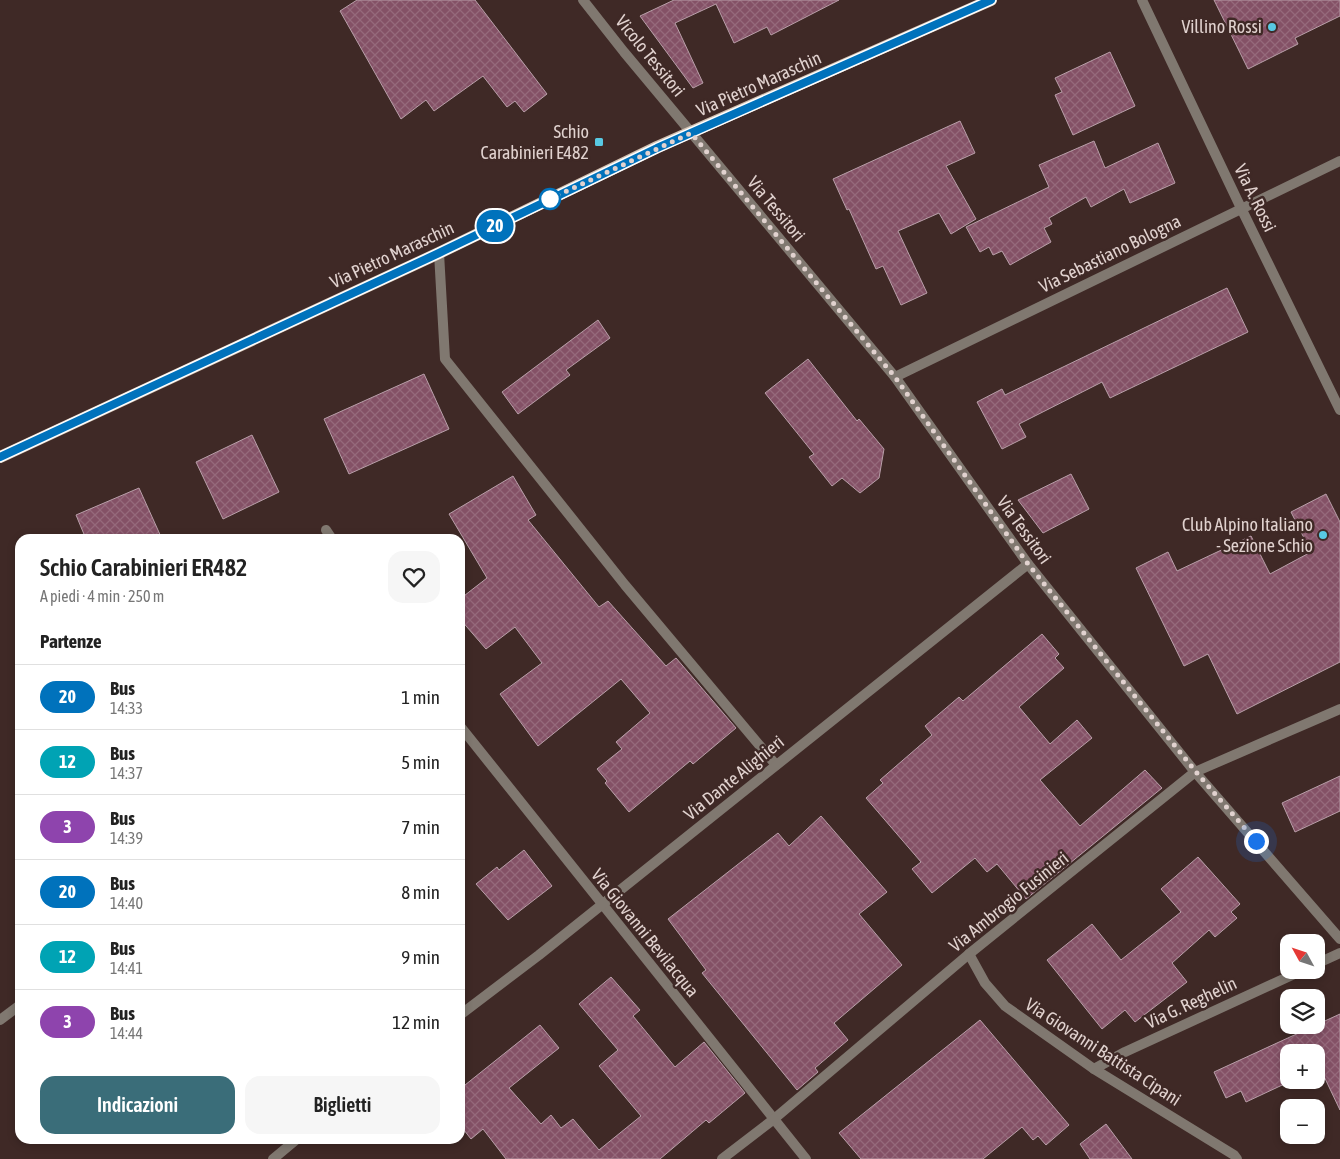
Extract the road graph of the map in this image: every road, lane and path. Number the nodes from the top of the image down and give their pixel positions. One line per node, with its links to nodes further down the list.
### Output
1 (584, 0): 4 (street, Vicolo Tessitori)
2 (991, 0): 4 (main road, Via Pietro Maraschin)
3 (1142, 0): 6 (street, Via A. Rossi)
4 (691, 133): 7 (main road, Via Pietro Maraschin); 8 (street, Via Tessitori)
5 (1340, 161): 6 (street, Via Sebastiano Bologna)
6 (1241, 208): 8 (street, Via Sebastiano Bologna); 9 (street, Via A. Rossi)
7 (439, 253): 10 (main road, Via Pietro Maraschin); 14 (street)
8 (895, 377): 11 (street, Via Tessitori)
9 (1340, 410)
10 (0, 457)
11 (1028, 564): 14 (street, Via Dante Alighieri); 15 (street, Via Tessitori)
12 (1340, 708): 15 (street, Via Ambrogio Fusinieri)
13 (465, 732): 16 (street, Via Giovanni Bevilacqua)
14 (776, 765): 16 (street, Via Dante Alighieri)
15 (1196, 772): 17 (street, Via Tessitori); 19 (street, Via Ambrogio Fusinieri)
16 (602, 905): 23 (street, Via Dante Alighieri); 26 (street, Via Giovanni Bevilacqua)
17 (1340, 939)
18 (1340, 953): 20 (street)
19 (969, 954): 25 (street, Via Giovanni Battista Cipani); 26 (street, Via Ambrogio Fusinieri)
20 (1325, 960)
21 (1283, 979): 25 (street, Via G. Reghelin)
22 (15, 1009): 24 (street)
23 (465, 1011)
24 (0, 1020)
25 (1094, 1069): 31 (street, Via Giovanni Battista Cipani)
26 (774, 1119): 29 (street, Via Ambrogio Fusinieri); 30 (street, Via Giovanni Bevilacqua)
27 (292, 1144): 28 (street)
28 (273, 1159)
29 (722, 1159)
30 (806, 1159)
31 (1237, 1159)

